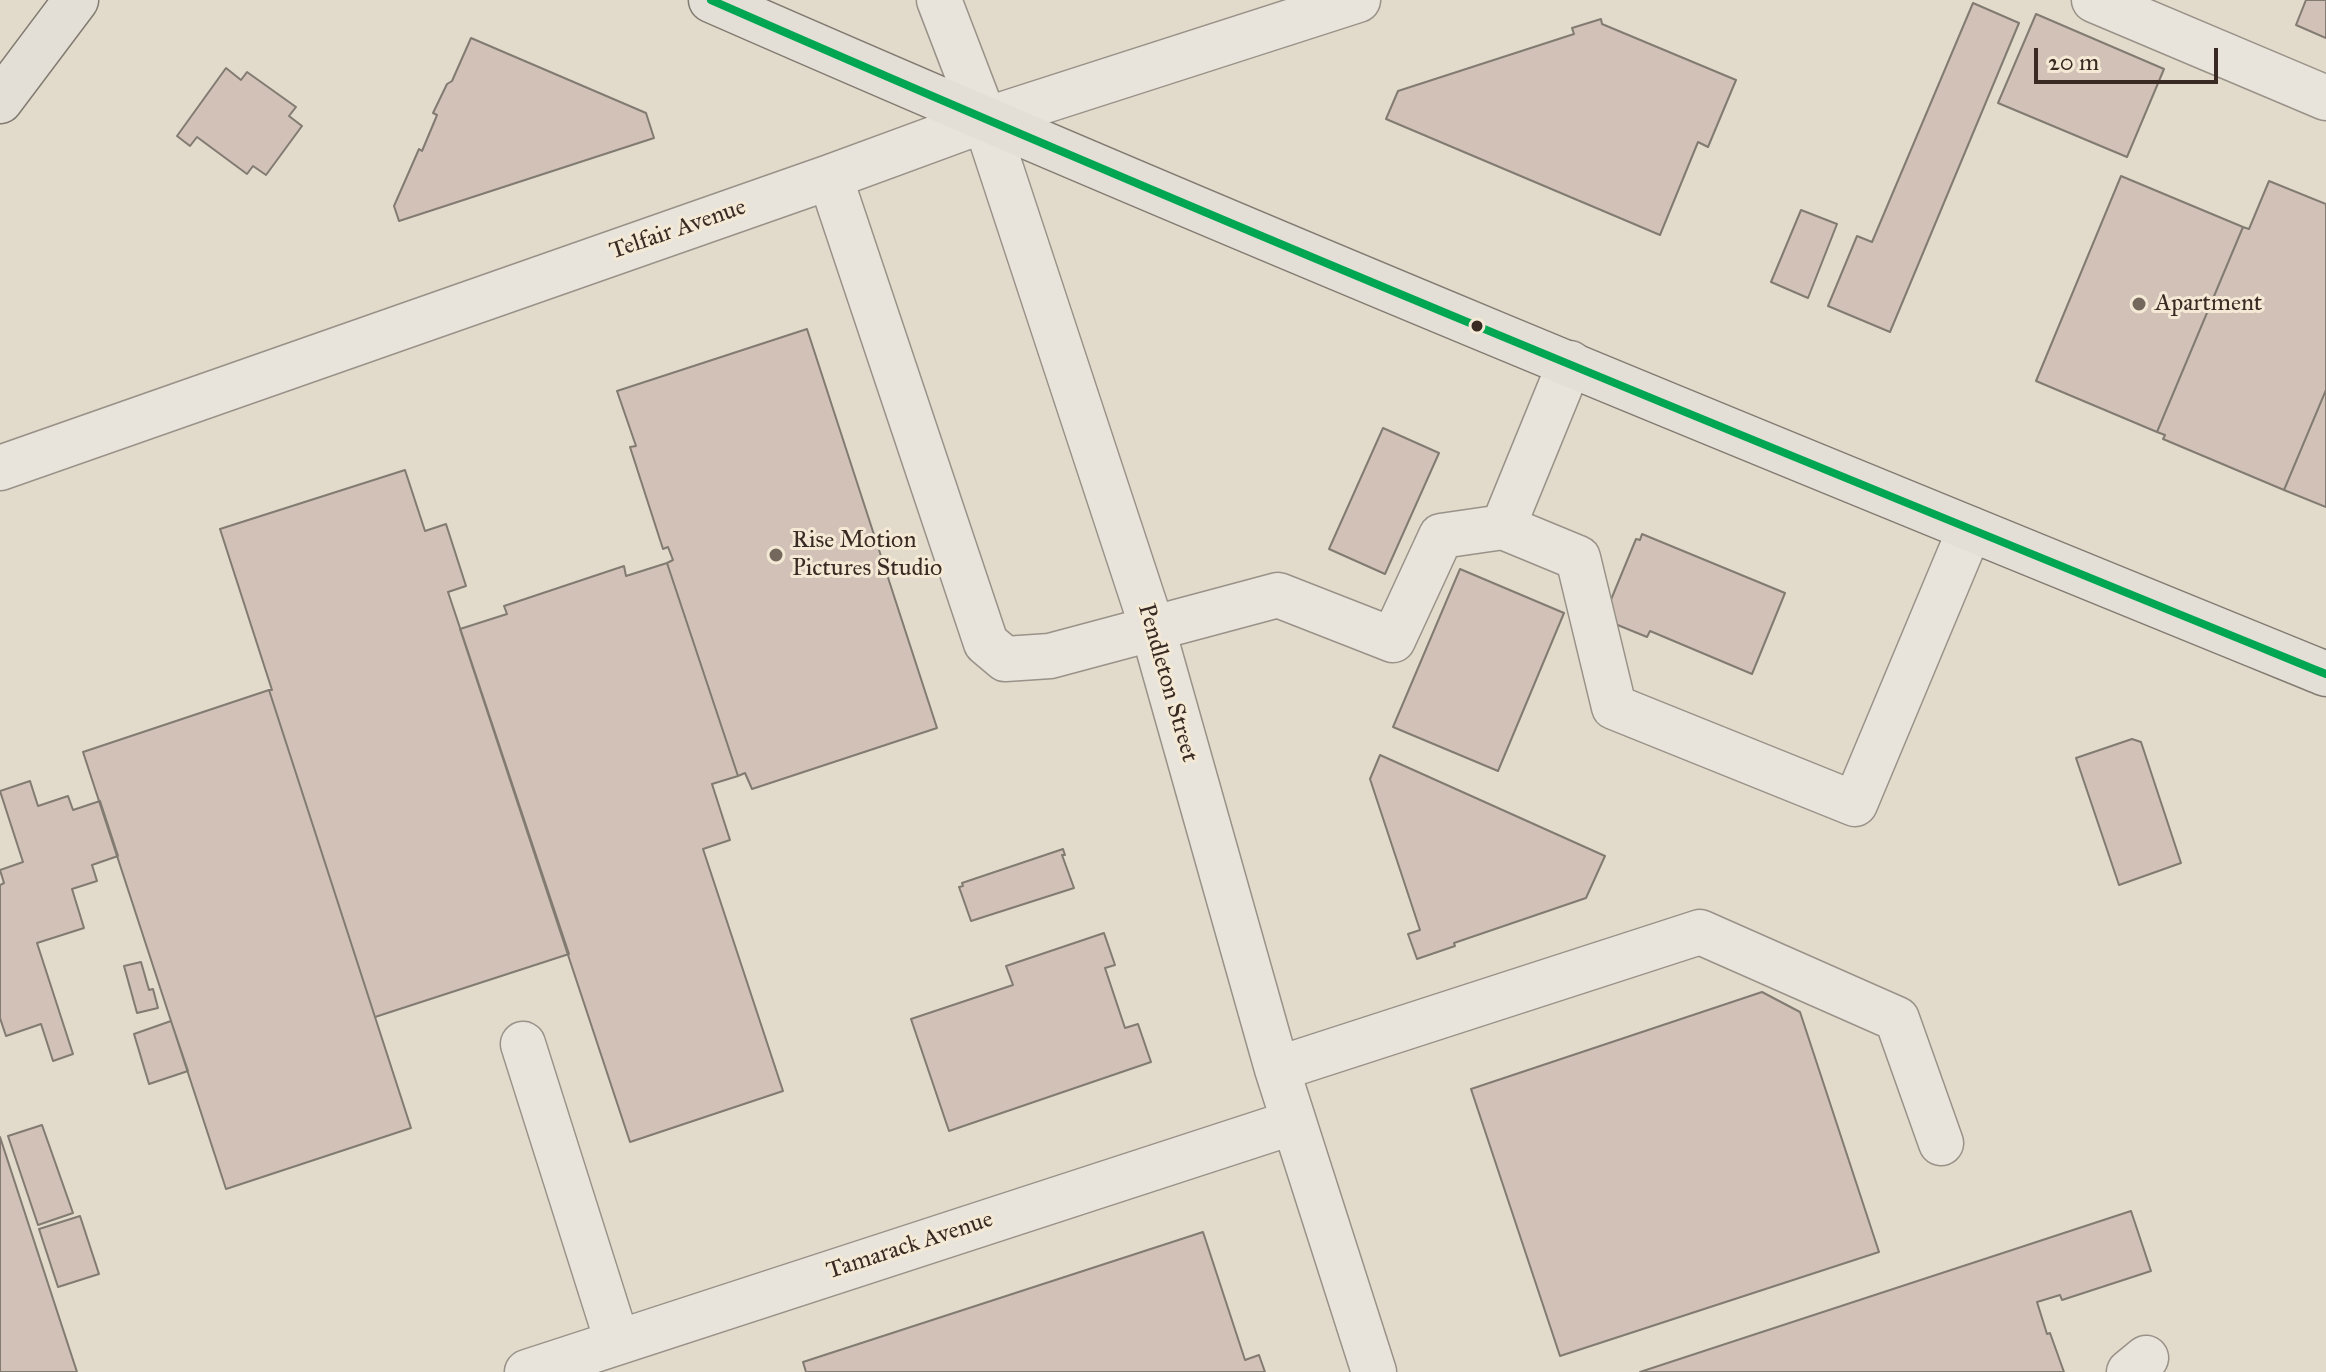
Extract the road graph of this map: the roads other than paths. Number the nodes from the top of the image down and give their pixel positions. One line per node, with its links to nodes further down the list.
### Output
1 (76, 0): 7 (main road)
2 (711, 0): 8 (main road)
3 (939, 0): 8 (street, Pendleton Street)
4 (1358, 0): 8 (street, Telfair Avenue)
5 (2094, 0): 6 (street)
6 (2326, 98)
7 (0, 101)
8 (985, 120): 9 (street, Telfair Avenue); 10 (main road); 14 (street, Pendleton Street)
9 (830, 177): 11 (street, Telfair Avenue); 14 (street)
10 (1570, 363): 12 (street); 13 (main road)
11 (0, 468)
12 (1503, 527): 13 (street); 14 (street)
13 (1970, 529): 15 (main road)
14 (1153, 630): 17 (street, Pendleton Street)
15 (2326, 674)
16 (523, 1044): 20 (street)
17 (1277, 1069): 18 (street, Pendleton Street); 19 (street)
18 (1294, 1122): 20 (street, Tamarack Avenue); 22 (street, Pendleton Street)
19 (1941, 1143)
20 (617, 1341): 21 (street, Tamarack Avenue)
21 (527, 1372)
22 (1374, 1372)

